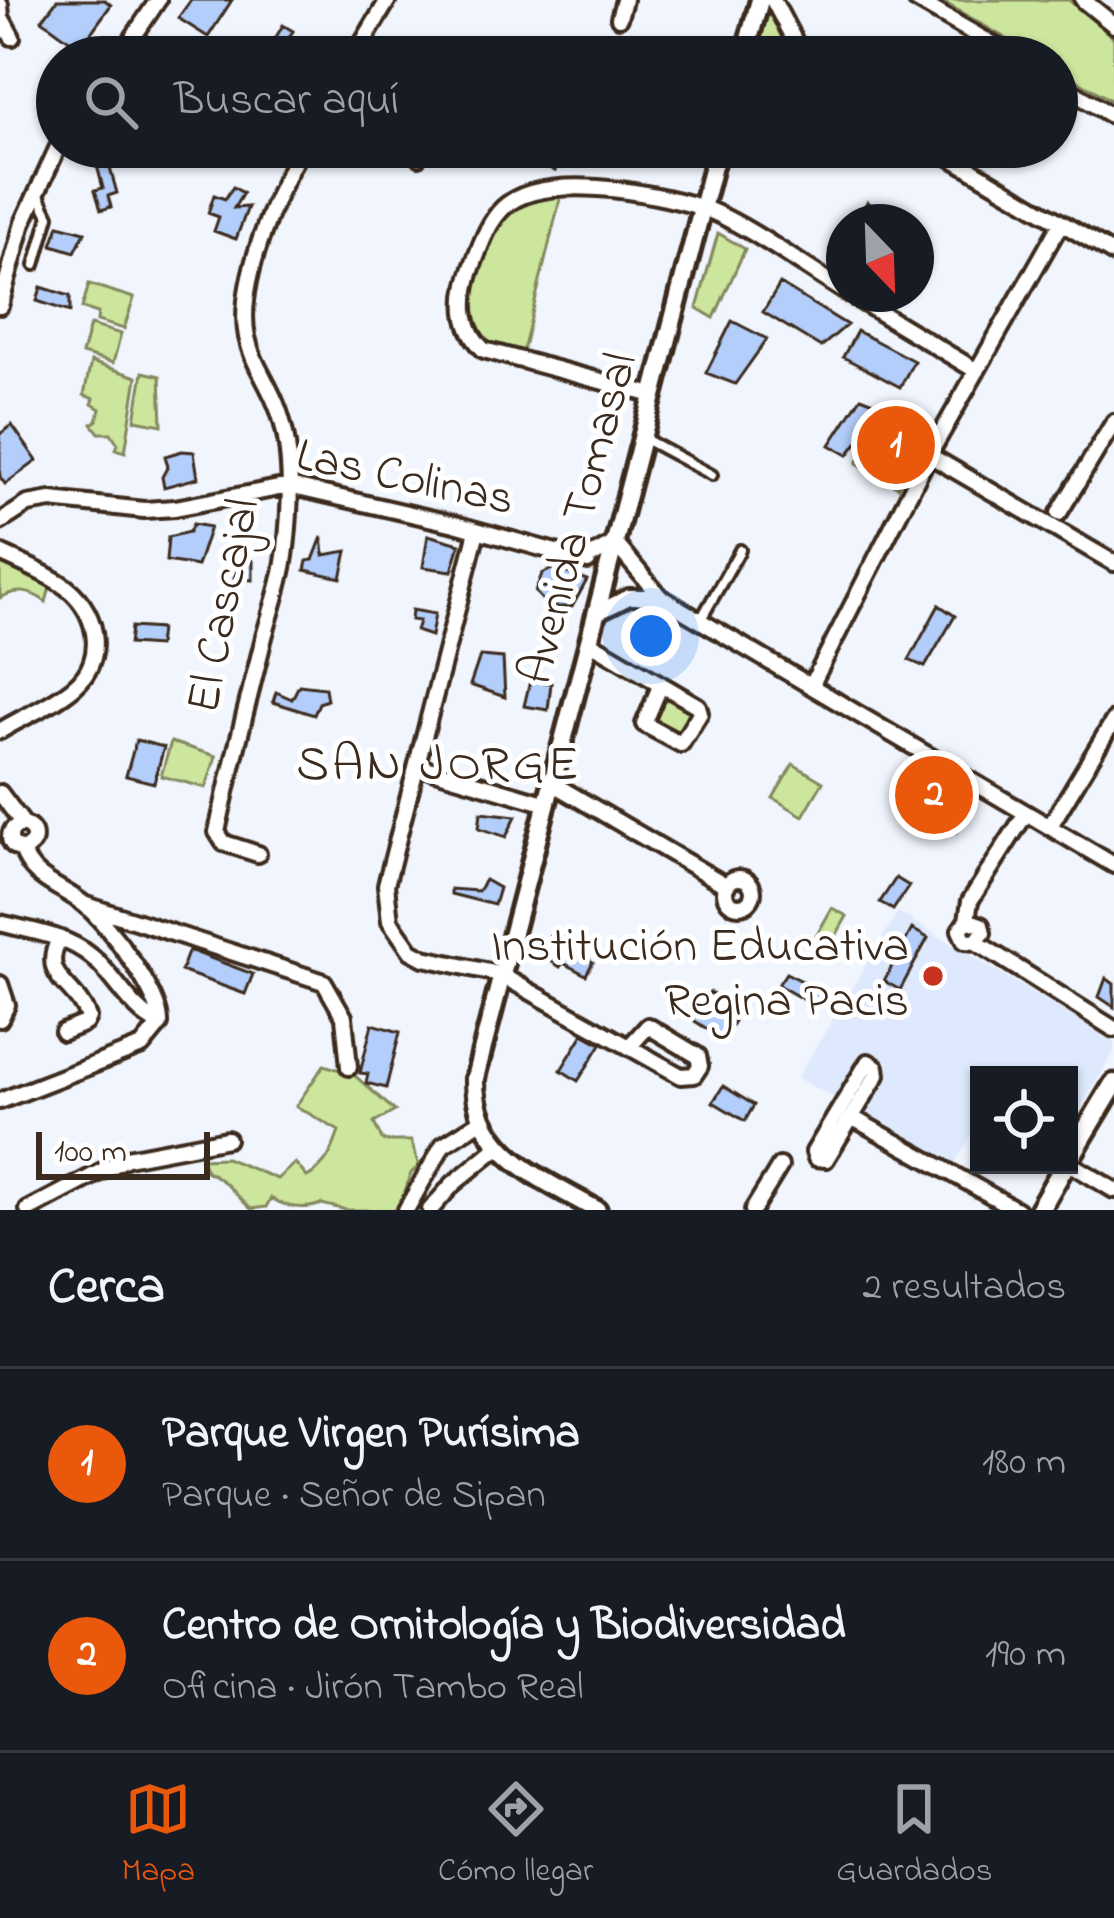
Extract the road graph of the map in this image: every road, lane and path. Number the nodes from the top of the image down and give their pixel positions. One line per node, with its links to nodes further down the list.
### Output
1 (158, 0): 11 (street)
2 (388, 0): 12 (street)
3 (625, 0): 9 (street)
4 (760, 0): 13 (street)
5 (773, 0): 14 (street)
6 (916, 0): 15 (street)
7 (1083, 0): 10 (street)
8 (1, 4): 16 (street)
9 (620, 18)
10 (1114, 25)
11 (134, 36)
12 (367, 36)
13 (750, 36)
14 (792, 36)
15 (969, 36)
16 (12, 37)
17 (1078, 95): 18 (street)
18 (1114, 117)
19 (47, 168): 23 (street)
20 (290, 168): 37 (street, El Cascajal)
21 (969, 168): 25 (street)
22 (711, 170): 24 (street, Avenida Tomasal)
23 (36, 190): 27 (lane); 29 (street)
24 (701, 207): 28 (street); 32 (street, Avenida Tomasal); 32 (street)
25 (1061, 223): 26 (street); 31 (street)
26 (1114, 254)
27 (34, 266)
28 (826, 281)
29 (0, 306)
30 (878, 312): 31 (street)
31 (975, 370): 35 (street)
32 (653, 395): 34 (street, Avenida Tomasal)
33 (1114, 422): 38 (street)
34 (642, 437): 36 (lane); 41 (street, Avenida Tomasal)
35 (929, 455): 45 (street); 52 (street)
36 (712, 475)
37 (289, 486): 39 (street, Las Colinas); 40 (street, Las Colinas); 61 (street, El Cascajal)
38 (1059, 513)
39 (0, 522)
40 (478, 531): 44 (street, Las Colinas); 55 (street)
41 (615, 543): 44 (street); 46 (street, Avenida Tomasal); 47 (street)
42 (740, 550): 49 (lane)
43 (0, 553): 54 (street)
44 (584, 560): 46 (street, Las Colinas)
45 (1114, 563)
46 (609, 567): 48 (street, Avenida Tomasal)
47 (660, 597): 48 (street); 49 (street)
48 (597, 614): 50 (street, Avenida Tomasal)
49 (700, 620): 52 (street)
50 (589, 642): 51 (street); 56 (street, Avenida Tomasal)
51 (662, 684): 51 (street)
52 (811, 686): 59 (street)
53 (1114, 720): 60 (street)
54 (0, 731)
55 (418, 766): 58 (street); 67 (street)
56 (550, 782): 58 (street, Avenida Tomasal); 63 (street)
57 (4, 800): 64 (street)
58 (544, 803): 67 (street, Avenida Tomasal)
59 (1026, 813): 60 (street); 71 (street)
60 (1050, 826): 62 (street)
61 (258, 854)
62 (1114, 865)
63 (727, 886)
64 (86, 905): 70 (street); 74 (street)
65 (0, 923): 66 (street)
66 (59, 939): 70 (street); 72 (street)
67 (499, 974): 73 (street); 78 (street, Avenida Tomasal)
68 (0, 984): 69 (street)
69 (0, 1019)
70 (160, 1024): 76 (street)
71 (1114, 1029)
72 (63, 1032)
73 (629, 1047): 73 (street)
74 (349, 1066)
75 (1114, 1084): 80 (main road)
76 (0, 1101)
77 (853, 1118): 77 (street); 91 (street)
78 (482, 1121): 81 (street); 88 (street)
79 (227, 1138): 87 (street)
80 (1078, 1145)
81 (498, 1148): 86 (street); 89 (street)
82 (780, 1166): 90 (street)
83 (1078, 1168): 85 (street)
84 (1061, 1174): 92 (main road)
85 (1114, 1190)
86 (587, 1208)
87 (28, 1210)
88 (406, 1210)
89 (430, 1210)
90 (753, 1210)
91 (1017, 1210)
92 (1039, 1210)

